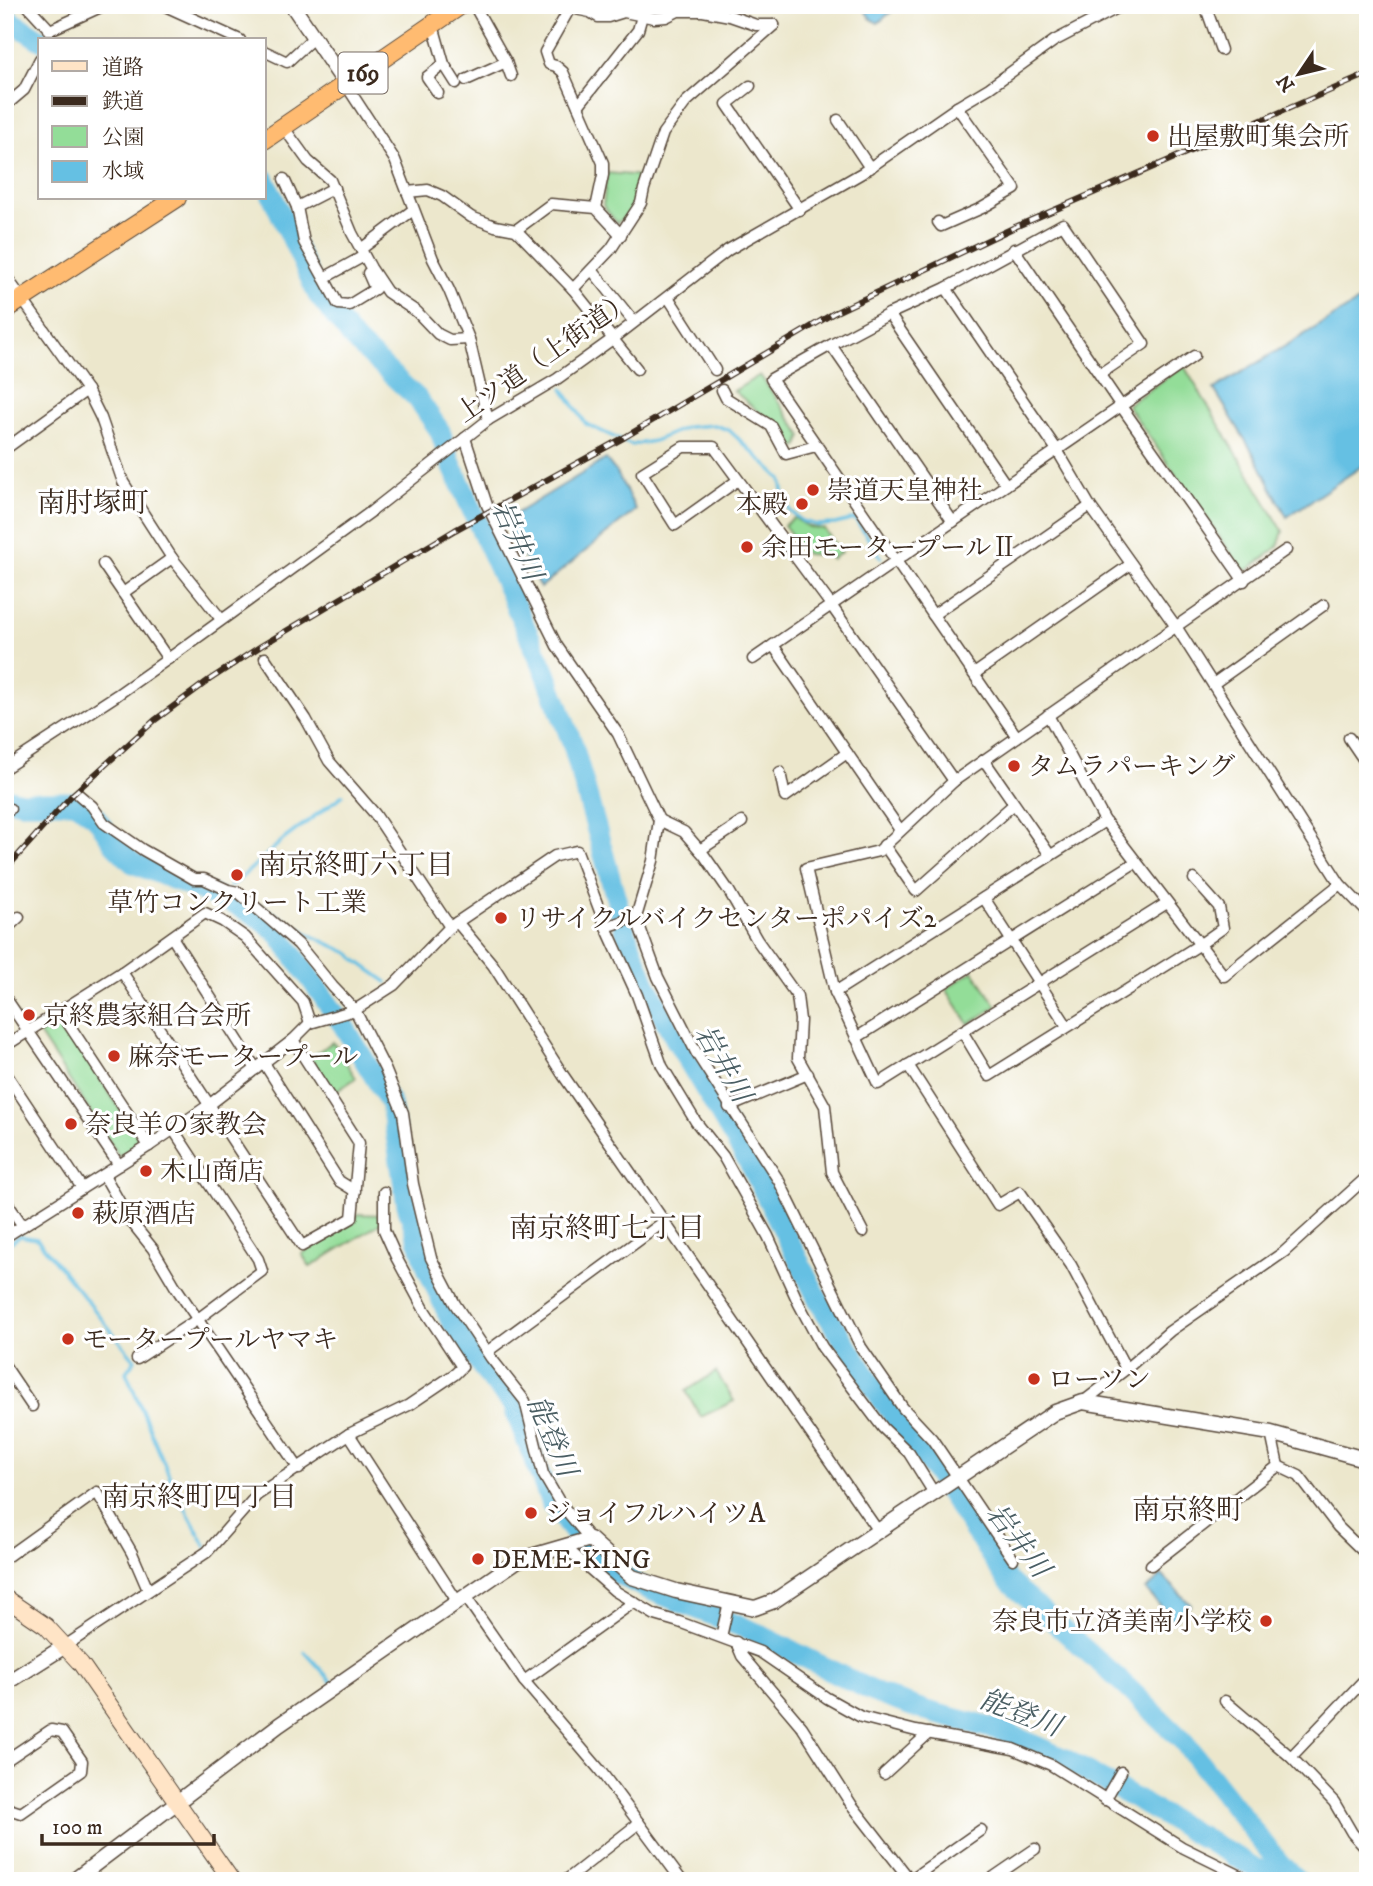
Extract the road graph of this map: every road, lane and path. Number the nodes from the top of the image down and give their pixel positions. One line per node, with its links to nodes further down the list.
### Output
1 (27, 5): 11 (street)
2 (104, 5): 11 (street)
3 (163, 5): 12 (street)
4 (292, 5): 13 (street)
5 (461, 5): 10 (highway, 169)
6 (474, 5): 16 (street)
7 (1123, 5): 25 (street, 上ツ道（上街道）)
8 (1205, 5): 14 (street)
9 (642, 16): 24 (street); 24 (street); 40 (street)
10 (433, 25): 17 (street); 20 (highway, 169)
11 (49, 36)
12 (236, 38)
13 (313, 38): 15 (street); 20 (street)
14 (1221, 50)
15 (266, 52)
16 (506, 62): 17 (street); 19 (street)
17 (444, 64): 22 (street)
18 (38, 67): 23 (street)
19 (511, 76)
20 (345, 85): 27 (highway, 169); 32 (street)
21 (750, 86): 37 (street)
22 (438, 93)
23 (5, 106)
24 (578, 106): 35 (street)
25 (957, 107): 29 (street, 上ツ道（上街道）); 38 (street)
26 (838, 120): 29 (street)
27 (284, 128): 28 (highway, 169); 31 (street)
28 (266, 139)
29 (870, 168): 37 (street, 上ツ道（上街道）)
30 (284, 179): 34 (street)
31 (334, 188): 34 (street); 42 (street)
32 (407, 192): 36 (street); 39 (street)
33 (174, 200): 50 (highway)
34 (298, 207): 46 (street)
35 (596, 208): 39 (street); 40 (street)
36 (413, 210): 42 (street); 55 (street)
37 (800, 210): 49 (street, 上ツ道（上街道）)
38 (938, 222)
39 (516, 230): 48 (street)
40 (621, 235): 44 (street)
41 (1014, 249): 47 (street); 60 (street); 60 (street)
42 (363, 253): 43 (street); 46 (street)
43 (371, 268): 46 (street); 55 (street)
44 (592, 270): 48 (street); 53 (street)
45 (5, 275): 50 (street)
46 (324, 278)
47 (946, 288): 52 (street); 68 (street)
48 (573, 289): 54 (street)
49 (668, 297): 53 (street, 上ツ道（上街道）); 59 (street)
50 (23, 299): 51 (highway); 61 (street)
51 (5, 310)
52 (889, 314): 56 (street); 70 (street)
53 (634, 322): 54 (street, 上ツ道（上街道）)
54 (614, 338): 58 (street); 64 (street, 上ツ道（上街道）)
55 (469, 340): 64 (street)
56 (831, 345): 66 (street); 72 (street)
57 (1194, 356): 63 (street)
58 (637, 369)
59 (715, 370)
60 (1100, 374): 63 (street)
61 (87, 390): 67 (street); 74 (street)
62 (722, 390): 66 (street)
63 (1121, 406): 68 (street); 78 (street)
64 (488, 420): 65 (street, 上ツ道（上街道）)
65 (465, 438): 83 (street, 上ツ道（上街道）); 102 (street)
66 (816, 446): 75 (street)
67 (8, 447)
68 (1057, 450): 70 (street); 71 (street)
69 (738, 480): 69 (street); 80 (street)
70 (1006, 485): 72 (street)
71 (1090, 506): 77 (street); 82 (street)
72 (953, 522): 75 (street)
73 (1286, 550): 78 (street)
74 (172, 558): 79 (street); 83 (street)
75 (896, 561): 80 (street); 82 (street)
76 (103, 564): 79 (street)
77 (1131, 564): 84 (street); 89 (street)
78 (1244, 581): 84 (street)
79 (123, 593): 87 (street)
80 (831, 605): 85 (street); 99 (street)
81 (1324, 605): 90 (street)
82 (933, 615): 89 (street)
83 (221, 619): 87 (street, 上ツ道（上街道）)
84 (1177, 628): 90 (street); 91 (street)
85 (773, 645): 88 (street); 94 (street)
86 (265, 657): 117 (street)
87 (168, 659): 97 (street, 上ツ道（上街道）)
88 (753, 659)
89 (974, 674): 92 (street)
90 (1213, 684): 111 (street)
91 (1048, 715): 92 (street); 103 (street)
92 (1017, 737): 95 (street)
93 (1349, 738): 96 (street)
94 (847, 753): 98 (street); 105 (street)
95 (984, 760): 99 (street); 101 (street)
96 (1368, 766)
97 (5, 768)
98 (780, 772)
99 (954, 782): 105 (street)
100 (79, 795): 128 (street)
101 (1014, 804): 106 (street); 108 (street)
102 (659, 820): 107 (street); 116 (street)
103 (1105, 821): 108 (street); 109 (street)
104 (742, 822): 107 (street)
105 (900, 830): 106 (street)
106 (884, 845): 125 (street)
107 (700, 850): 139 (street)
108 (1050, 855): 112 (street)
109 (1136, 862): 113 (street); 121 (street)
110 (1194, 879): 122 (street)
111 (1340, 884): 114 (street); 122 (street)
112 (984, 898): 121 (street); 125 (street)
113 (1167, 903): 122 (street); 124 (street)
114 (1368, 912)
115 (19, 917): 119 (street)
116 (633, 918): 118 (street); 141 (street)
117 (454, 924): 118 (street); 128 (street); 151 (street)
118 (608, 926): 168 (street)
119 (5, 930)
120 (172, 937): 123 (street); 129 (street); 137 (street)
121 (1011, 940): 124 (street); 133 (street)
122 (1199, 945): 130 (street)
123 (122, 972): 127 (street); 140 (street)
124 (1039, 983): 130 (street); 132 (street)
125 (835, 992): 133 (street)
126 (5, 997): 131 (street)
127 (60, 1011): 131 (street); 143 (street)
128 (352, 1011): 129 (street); 156 (street)
129 (316, 1022): 134 (street)
130 (1067, 1026): 132 (street)
131 (28, 1031): 135 (street); 144 (street)
132 (962, 1031): 136 (street)
133 (856, 1038): 136 (street)
134 (293, 1040): 137 (street); 148 (street)
135 (5, 1046)
136 (908, 1065): 159 (street)
137 (260, 1066): 140 (street); 148 (street)
138 (5, 1073): 147 (street)
139 (808, 1074): 141 (street); 153 (street)
140 (209, 1105): 142 (street); 148 (street)
141 (729, 1107): 167 (street)
142 (173, 1129): 143 (street); 155 (street)
143 (149, 1146): 144 (street)
144 (119, 1165): 145 (street)
145 (104, 1175): 147 (street); 155 (street)
146 (1368, 1176): 159 (street)
147 (82, 1188): 152 (street)
148 (355, 1191)
149 (384, 1192): 163 (street)
150 (5, 1200): 152 (street)
151 (665, 1220): 156 (street); 169 (street)
152 (23, 1226): 154 (street)
153 (863, 1233)
154 (5, 1237)
155 (198, 1319): 157 (street); 166 (street)
156 (488, 1351): 170 (street)
157 (137, 1359)
158 (5, 1366): 161 (street)
159 (1126, 1369): 160 (street)
160 (1083, 1402): 162 (street); 167 (street)
161 (32, 1406)
162 (1271, 1433): 164 (street); 165 (street)
163 (349, 1434): 166 (street); 177 (street)
164 (1368, 1460)
165 (1278, 1466): 171 (street); 174 (street)
166 (299, 1469): 175 (street)
167 (957, 1477): 168 (street); 173 (street)
168 (935, 1492): 169 (street)
169 (878, 1531): 179 (street)
170 (578, 1543): 177 (street); 178 (street); 179 (street)
171 (1368, 1556)
172 (5, 1558): 175 (street)
173 (1013, 1559)
174 (1151, 1565)
175 (148, 1590): 182 (street)
176 (5, 1598): 182 (main road)
177 (461, 1599): 184 (street); 193 (street)
178 (634, 1602): 180 (street); 184 (street)
179 (729, 1605): 180 (street)
180 (722, 1635): 181 (street)
181 (736, 1642): 187 (street); 199 (street)
182 (65, 1646): 185 (street); 193 (main road)
183 (1368, 1676): 188 (street)
184 (524, 1681): 195 (street)
185 (5, 1684)
186 (1225, 1701): 188 (street)
187 (929, 1733): 190 (street); 192 (street)
188 (1291, 1757): 198 (street)
189 (5, 1761): 194 (street)
190 (884, 1774)
191 (1119, 1774): 192 (street)
192 (1106, 1798): 205 (street)
193 (178, 1803): 200 (street); 201 (main road)
194 (5, 1804)
195 (639, 1823): 202 (street); 203 (street)
196 (981, 1830): 199 (street)
197 (1035, 1849): 204 (street)
198 (1368, 1851)
199 (911, 1880)
200 (73, 1881)
201 (232, 1881)
202 (565, 1881)
203 (682, 1881)
204 (988, 1881)
205 (1251, 1881)

